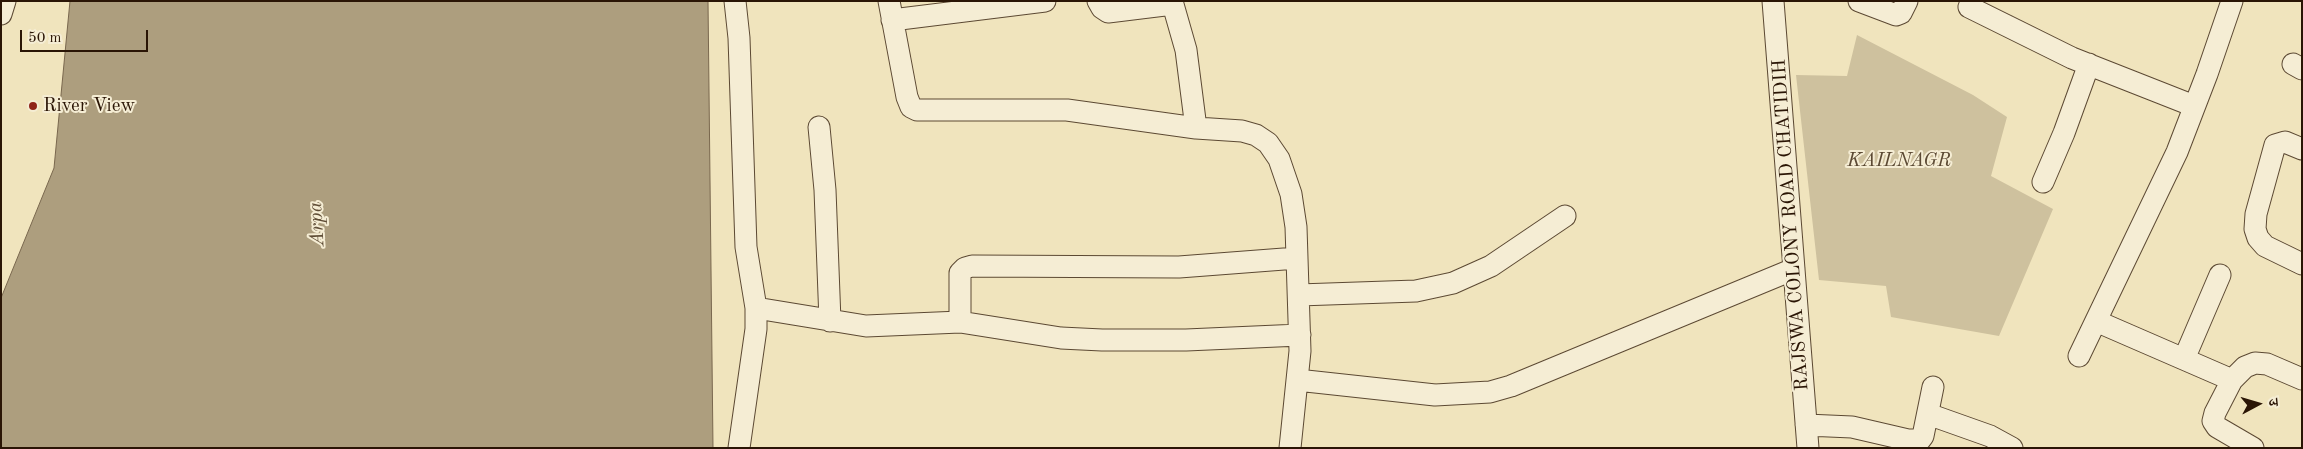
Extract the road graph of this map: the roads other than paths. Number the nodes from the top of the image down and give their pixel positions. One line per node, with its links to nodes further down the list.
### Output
1 (5, 1): 12 (street)
2 (735, 1): 25 (street)
3 (1044, 1): 11 (street)
4 (1098, 1): 9 (street)
5 (1773, 1): 22 (street, RAJSWA COLONY ROAD CHATIDIH)
6 (1859, 1): 7 (street)
7 (1907, 1)
8 (2232, 1): 14 (street)
9 (1172, 2): 16 (street)
10 (1969, 7): 13 (street)
11 (891, 11): 16 (street)
12 (1, 14)
13 (2089, 64): 14 (street); 18 (street)
14 (2194, 106): 26 (street)
15 (819, 127): 27 (street)
16 (1196, 128): 20 (street)
17 (2302, 149): 21 (street)
18 (2044, 182)
19 (1565, 216): 24 (street)
20 (1297, 258): 24 (street); 28 (street)
21 (2302, 264)
22 (1794, 269): 32 (street); 37 (street, RAJSWA COLONY ROAD CHATIDIH)
23 (2220, 275): 31 (street)
24 (1299, 295): 29 (street)
25 (756, 308): 27 (street); 39 (street)
26 (2096, 320): 30 (street); 31 (street)
27 (830, 321): 28 (street)
28 (960, 322): 29 (street)
29 (1300, 335): 32 (street)
30 (2080, 356)
31 (2184, 359): 33 (street)
32 (1297, 380): 40 (street)
33 (2232, 380): 34 (street); 42 (street)
34 (2302, 380)
35 (1933, 387): 36 (street)
36 (1928, 414): 37 (street); 38 (street)
37 (1806, 425): 41 (street, RAJSWA COLONY ROAD CHATIDIH)
38 (2007, 447)
39 (739, 448)
40 (1290, 448)
41 (1808, 448)
42 (2253, 448)

